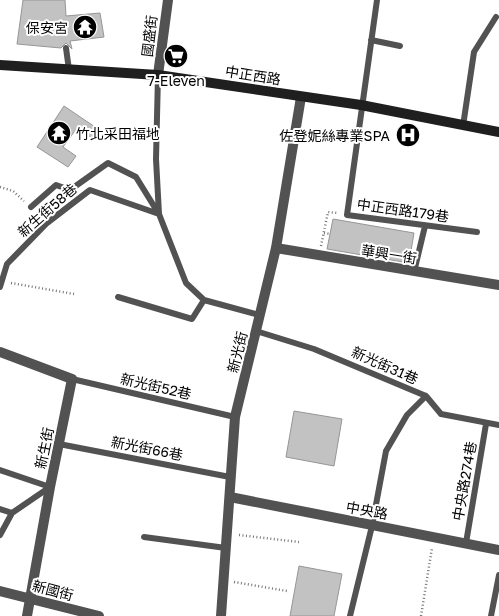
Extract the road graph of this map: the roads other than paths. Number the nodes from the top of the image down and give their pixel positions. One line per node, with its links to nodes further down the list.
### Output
1 (168, 0): 9 (street, 國盛街)
2 (377, 0): 4 (lane, 中正西路179巷)
3 (496, 17): 12 (lane)
4 (371, 40): 5 (lane); 11 (lane, 中正西路179巷)
5 (400, 46)
6 (66, 48): 8 (lane)
7 (0, 66): 8 (main road, 中正西路)
8 (69, 70): 9 (main road, 中正西路)
9 (158, 75): 10 (main road, 中正西路); 15 (lane)
10 (301, 96): 11 (main road, 中正西路); 18 (street, 新光街)
11 (361, 105): 12 (main road, 中正西路); 16 (lane, 中正西路179巷)
12 (463, 126): 13 (main road, 中正西路)
13 (499, 132)
14 (30, 207): 15 (lane)
15 (159, 214): 19 (lane, 新生街58巷); 24 (lane)
16 (425, 226): 17 (lane, 中正西路179巷); 20 (lane)
17 (477, 232)
18 (276, 248): 20 (street, 華興一街); 25 (street, 新光街)
19 (3, 263): 21 (lane, 新生街58巷)
20 (414, 272): 22 (street, 華興一街)
21 (1, 284)
22 (499, 285)
23 (118, 298): 24 (lane)
24 (204, 300): 25 (lane)
25 (259, 315): 26 (street, 新光街)
26 (256, 331): 29 (lane, 新光街31巷); 30 (street, 新光街)
27 (0, 352): 28 (street)
28 (72, 379): 30 (lane, 新光街52巷); 33 (street, 新生街)
29 (426, 396): 31 (lane, 新光街31巷); 40 (lane)
30 (235, 417): 35 (street, 新光街)
31 (486, 424): 32 (lane, 新光街31巷); 43 (lane, 中央路274巷)
32 (499, 425)
33 (59, 444): 35 (lane, 新光街66巷); 36 (street, 新生街)
34 (0, 470): 36 (lane)
35 (230, 478): 37 (street, 新光街)
36 (50, 487): 39 (lane); 48 (street, 新生街)
37 (230, 497): 40 (street, 中央路); 44 (street, 新光街)
38 (0, 509): 39 (lane)
39 (12, 513): 41 (lane)
40 (372, 526): 43 (street, 中央路); 53 (lane)
41 (0, 536)
42 (144, 537): 44 (lane)
43 (466, 542): 45 (street, 中央路)
44 (226, 548): 52 (street, 新光街)
45 (499, 550)
46 (499, 575): 49 (lane)
47 (0, 591): 48 (street, 新國街)
48 (30, 598): 50 (street, 新生街); 51 (street, 新國街)
49 (496, 604): 54 (lane)
50 (27, 616)
51 (99, 616)
52 (221, 616)
53 (350, 616)
54 (490, 616)

